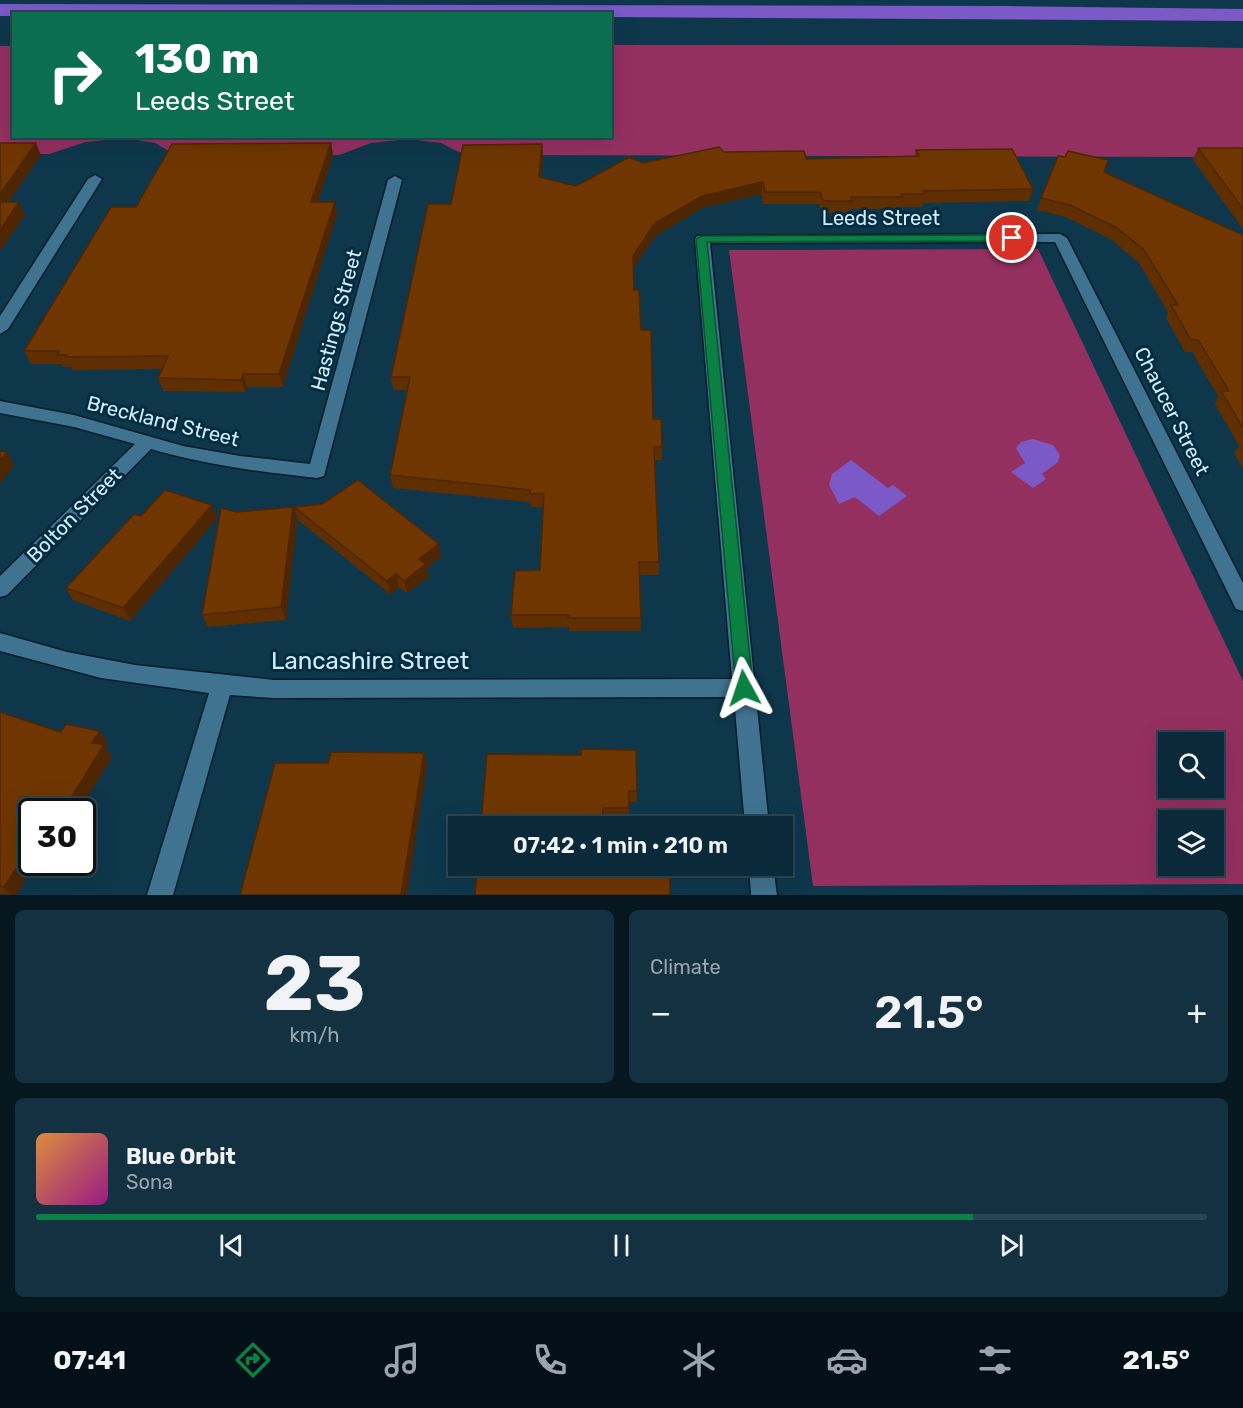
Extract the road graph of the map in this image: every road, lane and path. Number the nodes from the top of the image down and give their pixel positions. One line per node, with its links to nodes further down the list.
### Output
1 (95, 179): 4 (street)
2 (395, 180): 7 (street, Hastings Street)
3 (1060, 238): 9 (street, Chaucer Street); 12 (street, Leeds Street)
4 (0, 329)
5 (0, 407): 6 (street, Breckland Street)
6 (148, 442): 7 (street, Breckland Street); 8 (street, Bolton Street)
7 (316, 471)
8 (0, 589)
9 (1243, 603)
10 (0, 642): 11 (street, Lancashire Street)
11 (222, 686): 12 (street, Lancashire Street); 15 (street)
12 (744, 688): 13 (street)
13 (757, 816)
14 (762, 876): 16 (street)
15 (160, 895)
16 (764, 895)

